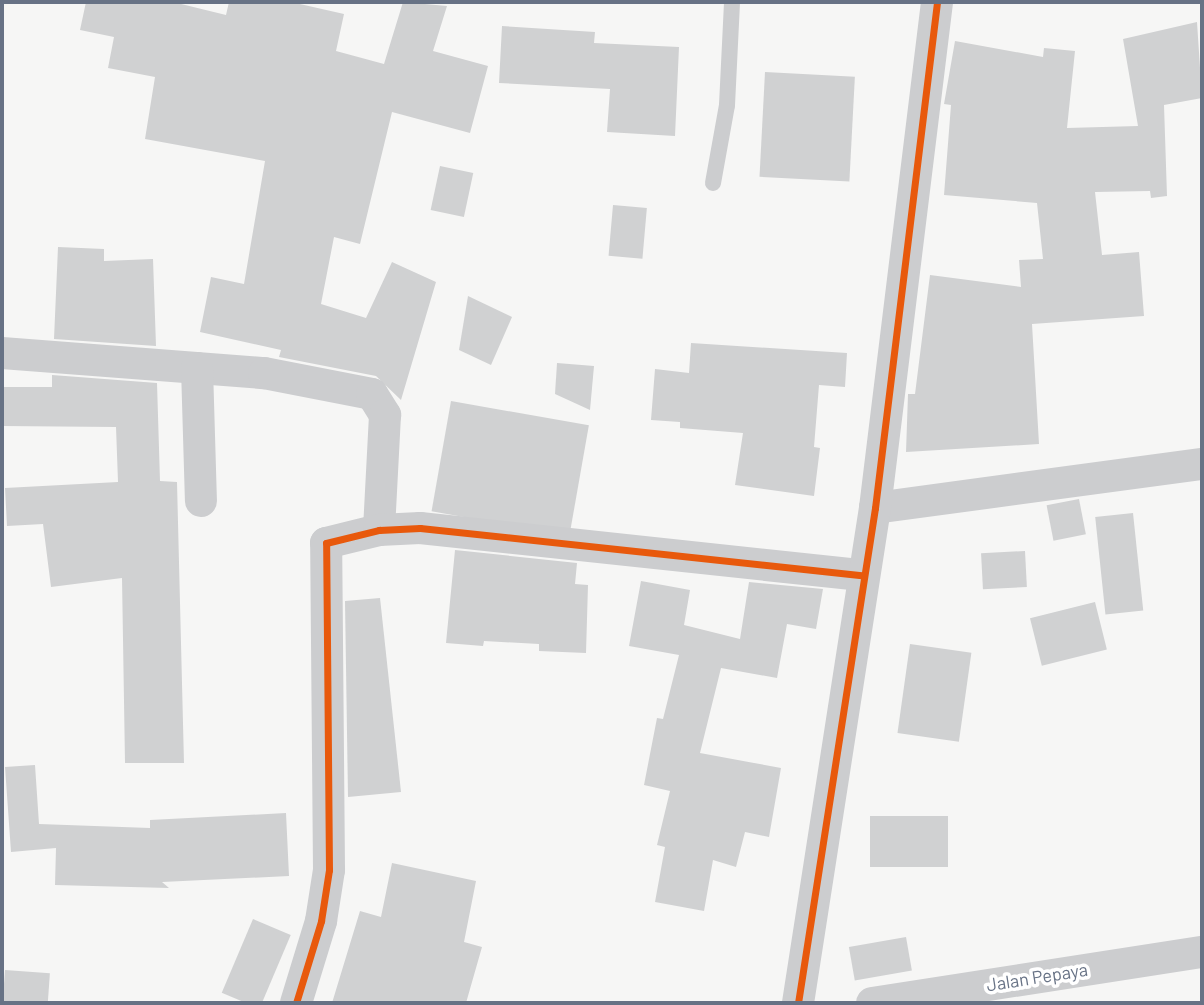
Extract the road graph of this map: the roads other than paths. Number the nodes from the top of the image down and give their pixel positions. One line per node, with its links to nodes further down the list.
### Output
1 (732, 2): 3 (lane)
2 (937, 2): 8 (street)
3 (713, 183)
4 (2, 353): 5 (street)
5 (197, 368): 7 (street); 9 (street)
6 (1202, 464): 8 (street)
7 (201, 501)
8 (875, 508): 10 (street)
9 (379, 530): 10 (street); 12 (street)
10 (862, 575): 13 (street)
11 (1202, 952): 14 (street, Jalan Pepaya)
12 (296, 1003)
13 (798, 1003)
14 (872, 1003)

